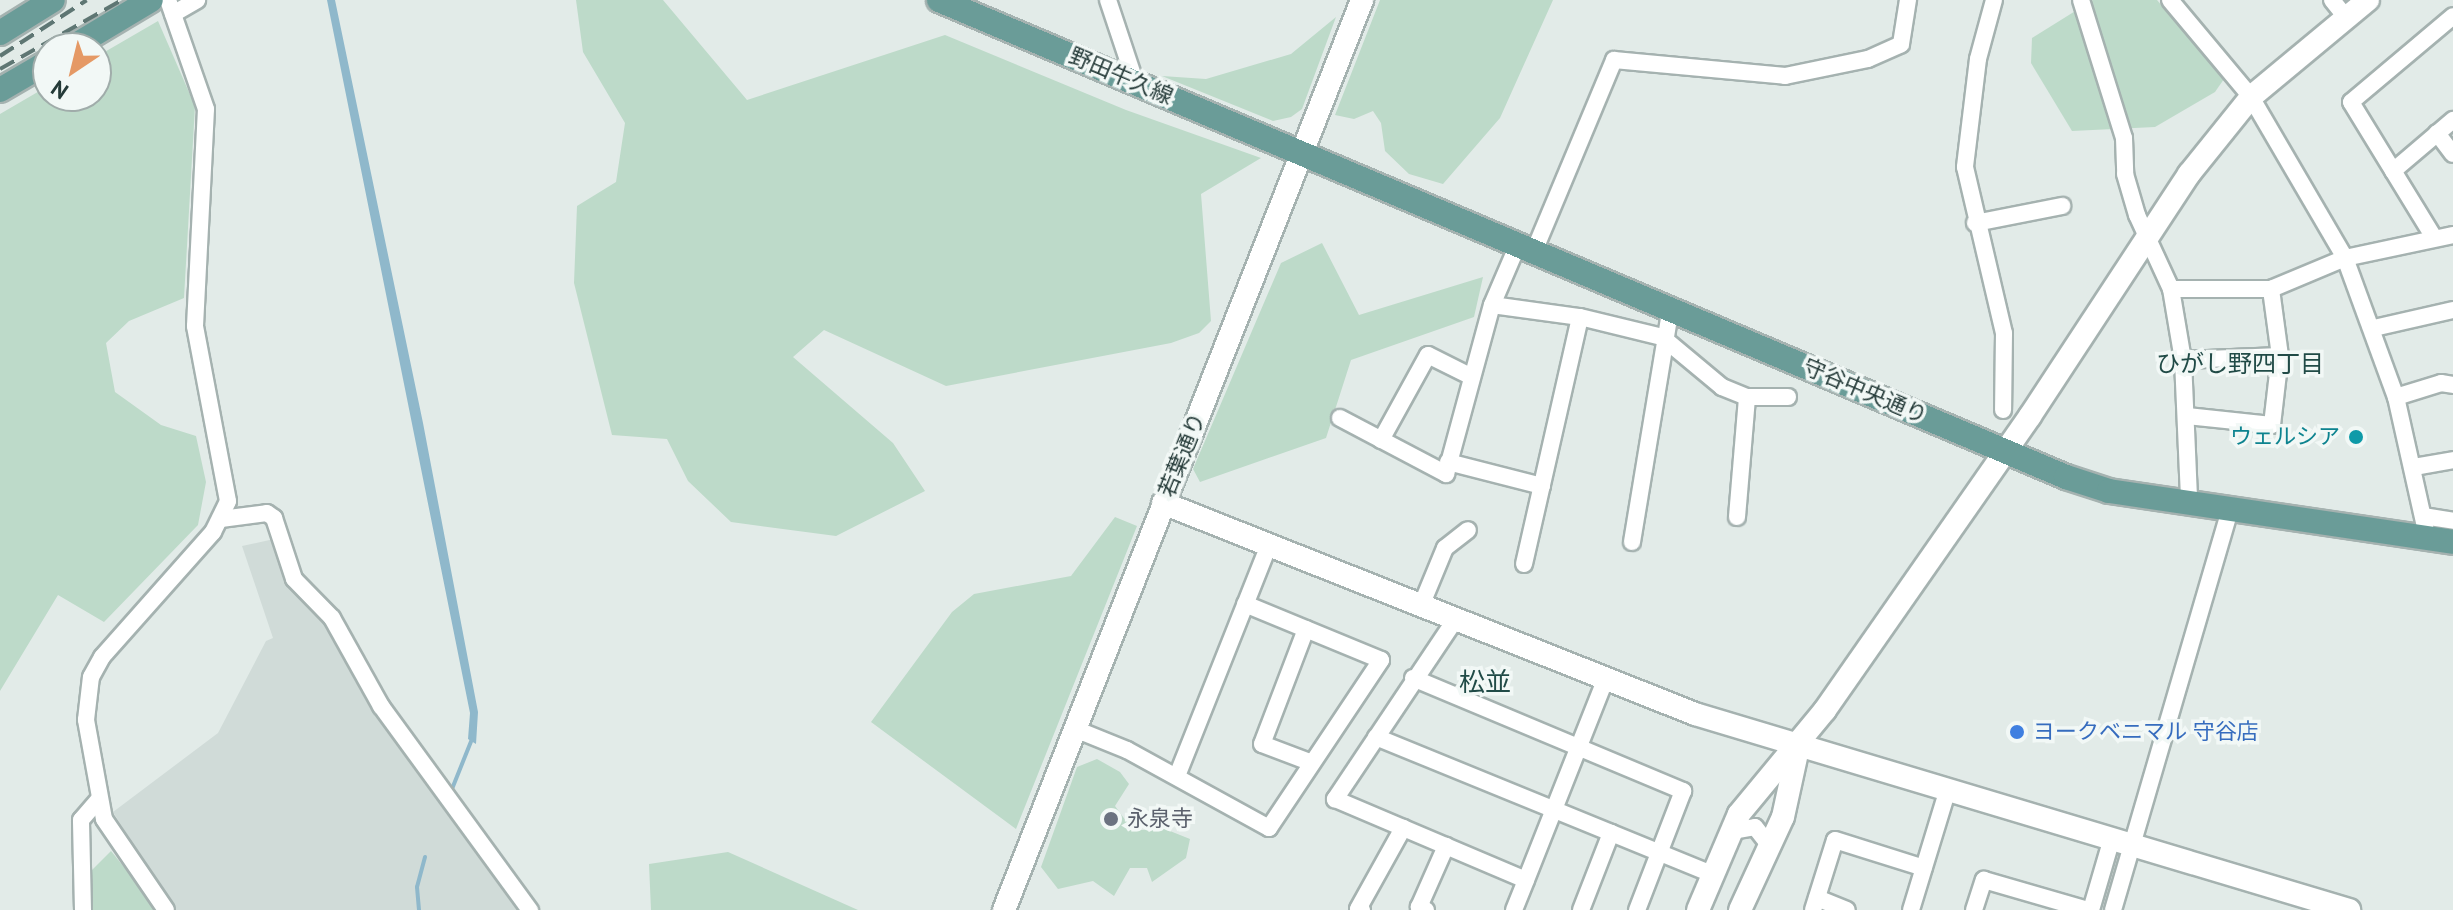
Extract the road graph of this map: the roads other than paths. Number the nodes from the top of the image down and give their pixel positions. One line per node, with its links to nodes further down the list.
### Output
1 (53, 0): 16 (main road)
2 (151, 0): 15 (main road)
3 (197, 0): 12 (street)
4 (939, 0): 18 (main road, 野田牛久線)
5 (1108, 0): 18 (street)
6 (1362, 0): 23 (street, 若葉通り)
7 (1908, 0): 31 (street)
8 (1994, 0): 27 (street)
9 (2081, 0): 30 (street)
10 (2368, 0): 13 (street)
11 (2180, 3): 20 (street)
12 (170, 7): 61 (street)
13 (2339, 8): 20 (street)
14 (2453, 16): 25 (street)
15 (98, 32)
16 (0, 33)
17 (32, 71): 19 (main road)
18 (1135, 81): 23 (main road, 野田牛久線)
19 (0, 90)
20 (2251, 97): 30 (street); 32 (street)
21 (2453, 120): 22 (street)
22 (2437, 133): 24 (street); 25 (street)
23 (1302, 151): 31 (main road, 守谷中央通り); 58 (street, 若葉通り)
24 (2453, 154)
25 (2393, 171): 29 (street)
26 (2062, 206): 27 (street)
27 (1975, 223): 48 (street)
28 (2453, 235): 29 (street)
29 (2433, 236): 32 (street)
30 (2147, 237): 33 (street); 52 (street)
31 (1527, 245): 35 (street); 36 (main road, 守谷中央通り)
32 (2345, 258): 34 (street); 39 (street)
33 (2171, 289): 34 (street); 42 (street)
34 (2271, 289): 41 (street)
35 (1492, 305): 38 (street); 43 (street)
36 (1671, 306): 40 (street); 52 (main road, 守谷中央通り)
37 (2453, 310): 39 (street)
38 (1580, 317): 40 (street); 56 (street)
39 (2374, 328): 47 (street)
40 (1662, 337): 45 (street); 65 (street)
41 (2280, 356): 42 (street); 49 (street)
42 (2183, 360): 49 (street)
43 (1472, 377): 51 (street); 54 (street)
44 (2453, 385): 47 (street)
45 (1747, 397): 46 (street); 60 (street)
46 (1788, 397)
47 (2396, 397): 55 (street)
48 (2003, 410)
49 (2187, 416): 57 (street)
50 (1340, 418): 51 (street)
51 (1381, 440): 54 (street)
52 (2005, 451): 57 (main road, 守谷中央通り); 77 (street)
53 (2453, 460): 55 (street)
54 (1448, 462): 56 (street)
55 (2414, 467): 63 (street)
56 (1542, 486): 68 (street)
57 (2189, 500): 59 (main road, 守谷中央通り)
58 (1163, 503): 67 (street); 75 (street, 若葉通り)
59 (2231, 506): 63 (main road, 守谷中央通り); 87 (street)
60 (1737, 517)
61 (221, 519): 82 (street); 98 (street)
62 (2453, 521): 63 (street)
63 (2425, 526): 66 (main road, 守谷中央通り)
64 (1468, 530): 70 (street)
65 (1632, 542)
66 (2453, 542)
67 (1269, 545): 69 (street); 70 (street)
68 (1524, 564)
69 (1245, 604): 72 (street); 80 (street)
70 (1421, 606): 71 (street)
71 (1455, 620): 73 (street); 74 (street)
72 (1306, 629): 79 (street); 79 (street)
73 (1413, 678): 76 (street); 78 (street)
74 (1605, 680): 77 (street); 78 (street)
75 (1075, 729): 80 (street); 99 (street, 若葉通り)
76 (1376, 737): 83 (street); 84 (street)
77 (1798, 747): 81 (street); 85 (street); 88 (street)
78 (1579, 748): 83 (street); 90 (street)
79 (1312, 763): 80 (street)
80 (1177, 776)
81 (1947, 792): 87 (street); 91 (street)
82 (99, 799): 96 (street); 97 (street)
83 (1555, 811): 86 (street); 93 (street)
84 (1403, 828): 89 (street); 100 (street)
85 (1732, 831): 88 (street); 92 (street)
86 (1611, 833): 90 (street); 103 (street)
87 (2122, 841): 94 (street); 110 (street); 111 (street)
88 (1769, 845): 106 (street)
89 (1446, 846): 93 (street); 101 (street)
90 (1659, 853): 92 (street); 104 (street)
91 (1924, 868): 95 (street); 108 (street)
92 (1712, 874): 105 (street)
93 (1526, 880): 102 (street)
94 (2288, 902): 112 (street)
95 (1815, 904): 107 (street)
96 (83, 910)
97 (166, 910)
98 (530, 910)
99 (1004, 910)
100 (1359, 910)
101 (1426, 910)
102 (1514, 910)
103 (1581, 910)
104 (1637, 910)
105 (1698, 910)
106 (1740, 910)
107 (1847, 910)
108 (1911, 910)
109 (1974, 910): 110 (street)
110 (2090, 910)
111 (2113, 910)
112 (2349, 910)

